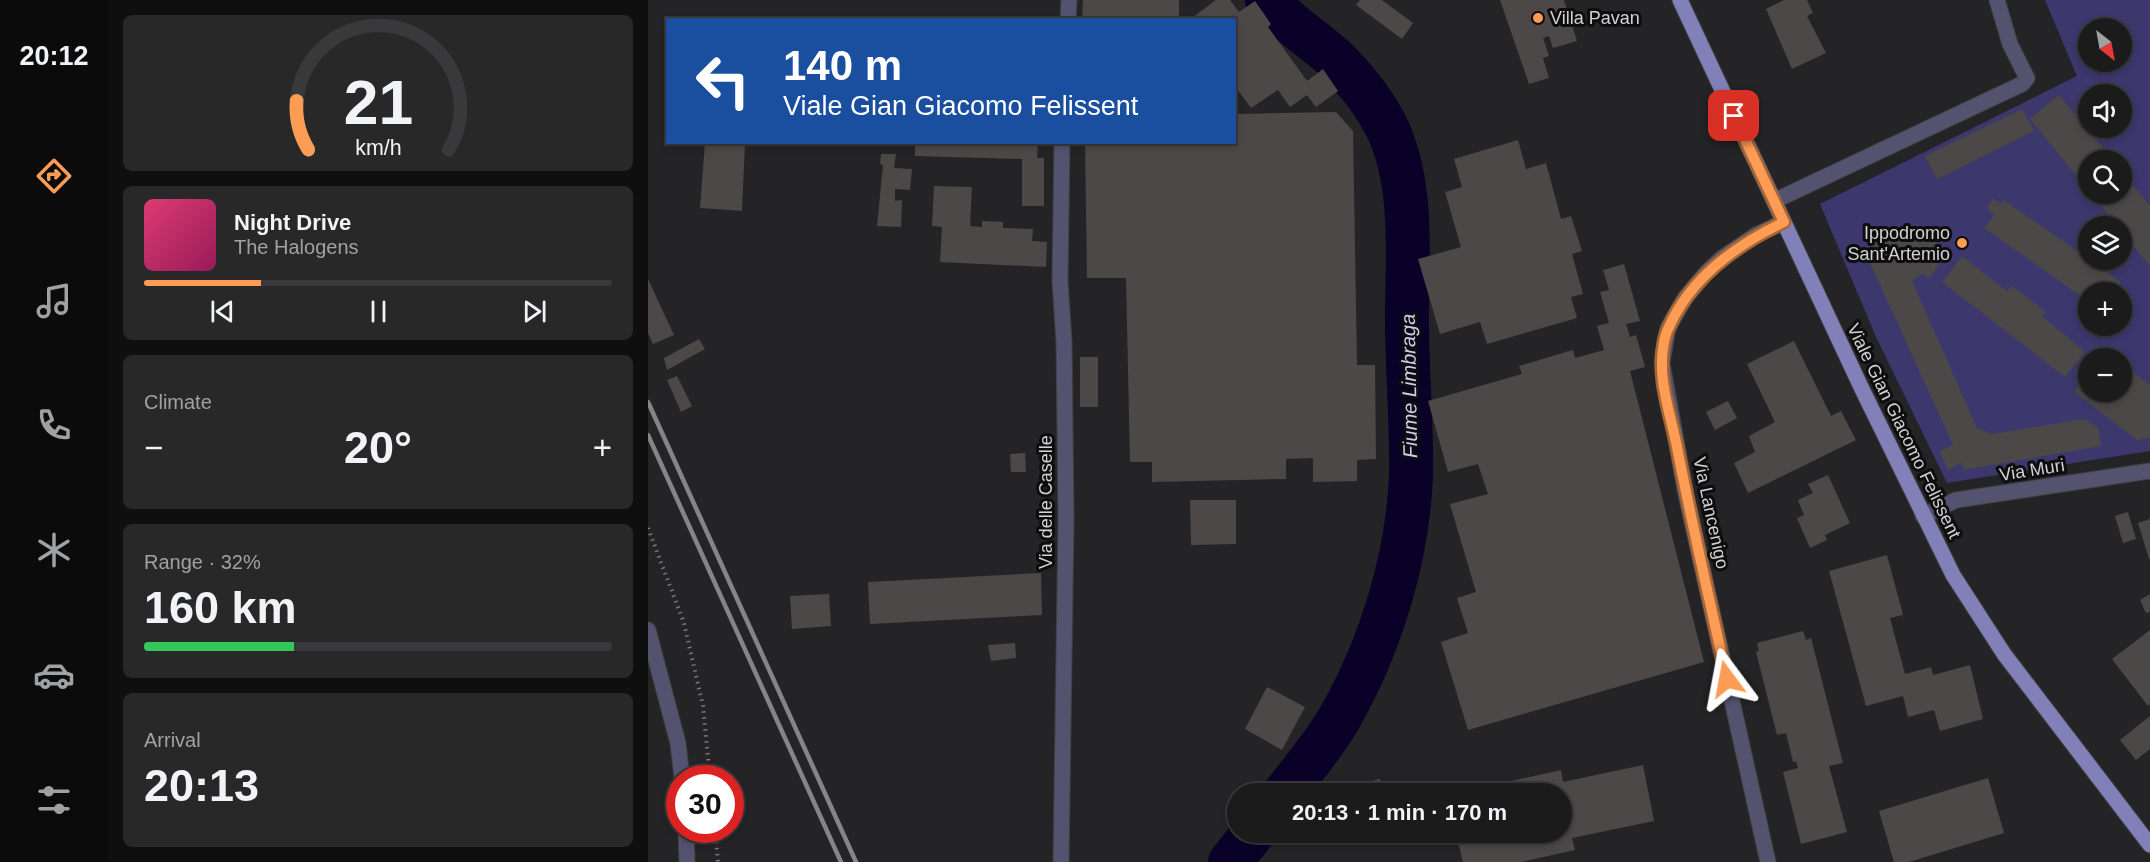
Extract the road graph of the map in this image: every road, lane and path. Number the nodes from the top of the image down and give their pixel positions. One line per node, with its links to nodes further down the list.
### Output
1 (1069, 0): 4 (street)
2 (1680, 0): 6 (main road, Viale Gian Giacomo Felissent)
3 (1997, 0): 6 (street)
4 (1068, 18)
5 (1062, 144): 19 (street, Via delle Caselle)
6 (1774, 201): 7 (main road, Viale Gian Giacomo Felissent)
7 (1784, 222): 9 (main road, Viale Gian Giacomo Felissent); 20 (street, Via Lancenigo)
8 (2150, 471): 9 (street, Via Muri)
9 (1923, 516): 16 (main road, Viale Gian Giacomo Felissent)
10 (648, 528): 13 (path)
11 (648, 630): 12 (street)
12 (681, 765)
13 (709, 765)
14 (686, 843): 17 (street)
15 (716, 843): 18 (path)
16 (2150, 845)
17 (687, 862)
18 (718, 862)
19 (1061, 862)
20 (1768, 862)

